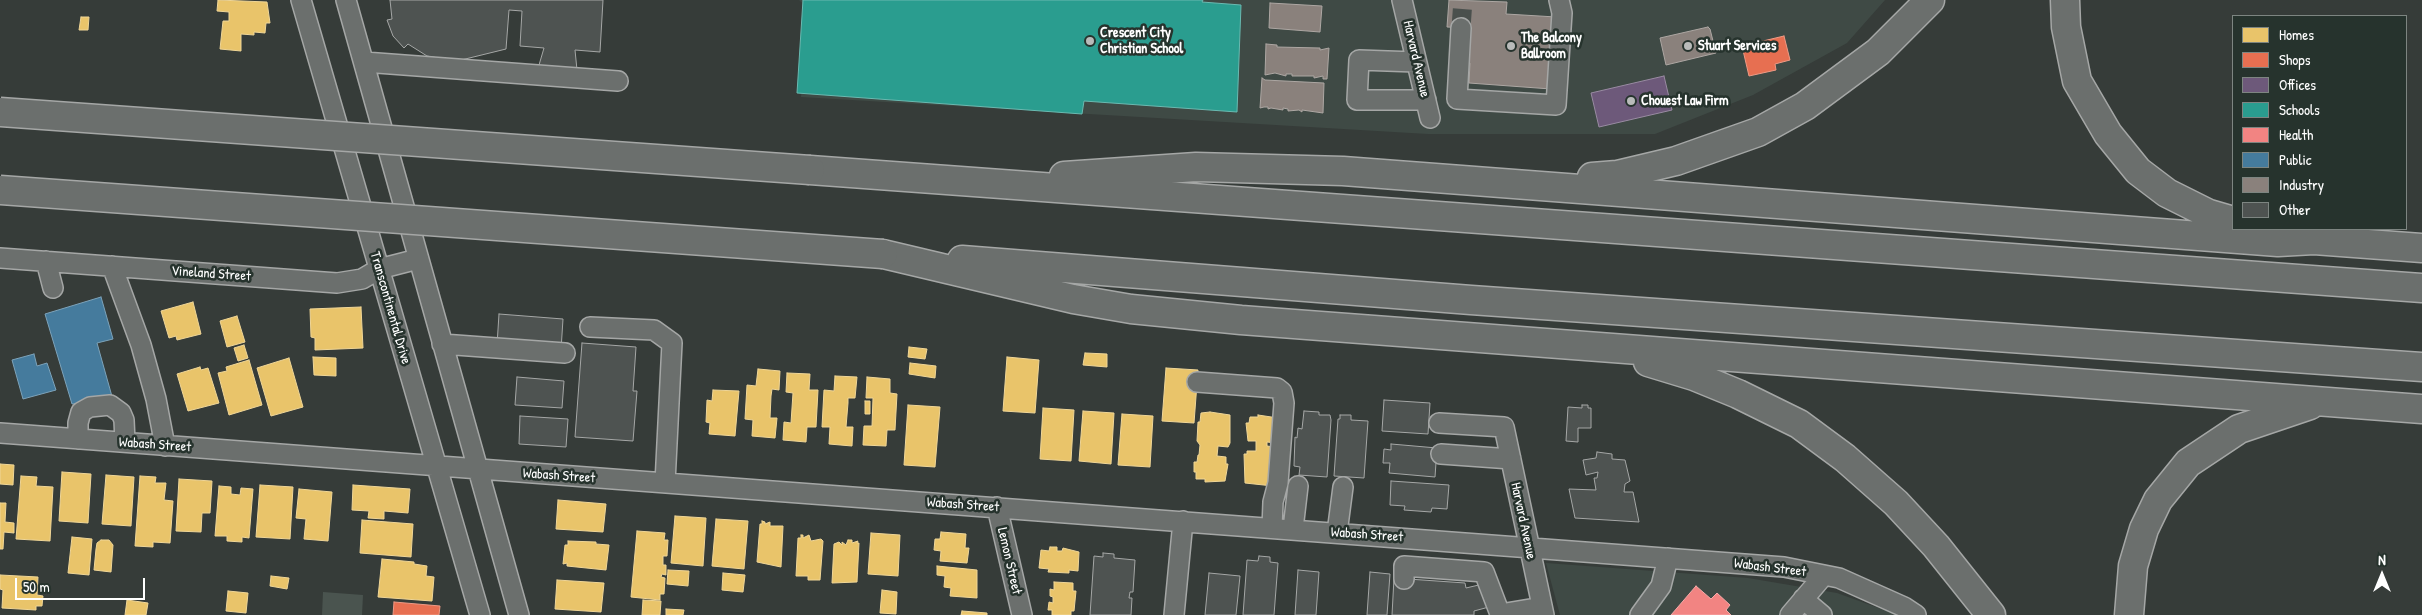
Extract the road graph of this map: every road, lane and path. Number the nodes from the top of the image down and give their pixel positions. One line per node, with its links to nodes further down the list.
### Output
1 (301, 0): 26 (street, Transcontinental Drive)
2 (346, 0): 8 (street)
3 (1402, 0): 9 (street, Harvard Avenue)
4 (1559, 0): 7 (street)
5 (1930, 0): 14 (highway)
6 (2065, 0): 17 (highway)
7 (1461, 28)
8 (364, 62): 10 (street); 23 (street)
9 (1416, 62): 11 (street, Harvard Avenue); 11 (street)
10 (618, 81)
11 (1426, 100): 13 (street, Harvard Avenue)
12 (0, 112): 15 (highway, bridge)
13 (1430, 118)
14 (1453, 178): 15 (highway); 19 (highway)
15 (976, 182): 28 (highway)
16 (0, 190): 21 (highway, bridge)
17 (2232, 221)
18 (2264, 230): 19 (highway)
19 (2314, 240): 20 (highway)
20 (2422, 248)
21 (883, 254): 31 (highway); 33 (highway)
22 (0, 258): 24 (street, Vineland Street)
23 (418, 259): 26 (street, Vineland Street); 30 (street)
24 (46, 261): 25 (street, Vineland Street); 27 (street)
25 (112, 266): 26 (street, Vineland Street); 41 (street)
26 (379, 269): 44 (street, Transcontinental Drive)
27 (53, 288)
28 (2422, 288)
29 (590, 327): 46 (street)
30 (442, 344): 32 (street); 45 (street)
31 (1555, 344): 35 (highway); 70 (highway)
32 (565, 353)
33 (2422, 367)
34 (1197, 382): 51 (street)
35 (2321, 401): 36 (highway); 71 (highway)
36 (2422, 409)
37 (1439, 423): 43 (street, Harvard Avenue)
38 (0, 433): 39 (street, Wabash Street)
39 (78, 439): 40 (street, Wabash Street); 40 (street)
40 (125, 442): 41 (street, Wabash Street)
41 (166, 446): 44 (street, Wabash Street)
42 (1441, 454): 43 (street)
43 (1510, 459): 54 (street, Harvard Avenue)
44 (436, 467): 45 (street, Wabash Street); 61 (street, Transcontinental Drive)
45 (478, 470): 46 (street, Wabash Street); 62 (street)
46 (664, 483): 49 (street, Wabash Street)
47 (1298, 486): 52 (street)
48 (1343, 488): 53 (street)
49 (997, 507): 50 (street, Wabash Street); 63 (street, Lemon Street)
50 (1183, 521): 51 (street, Wabash Street); 64 (street)
51 (1272, 528): 52 (street, Wabash Street)
52 (1293, 529): 53 (street, Wabash Street)
53 (1338, 532): 54 (street, Wabash Street)
54 (1528, 547): 55 (street, Wabash Street); 59 (street, Harvard Avenue)
55 (1668, 558): 56 (street, Wabash Street); 66 (street)
56 (1824, 575): 58 (street); 69 (street, Wabash Street)
57 (1404, 579): 60 (street)
58 (1803, 599): 67 (street); 68 (street)
59 (1543, 611): 60 (street)
60 (1500, 614): 65 (street)
61 (480, 615)
62 (519, 615)
63 (1022, 615)
64 (1174, 615)
65 (1494, 615)
66 (1640, 615)
67 (1790, 615)
68 (1822, 615)
69 (1916, 615)
70 (1991, 615)
71 (2130, 615)

